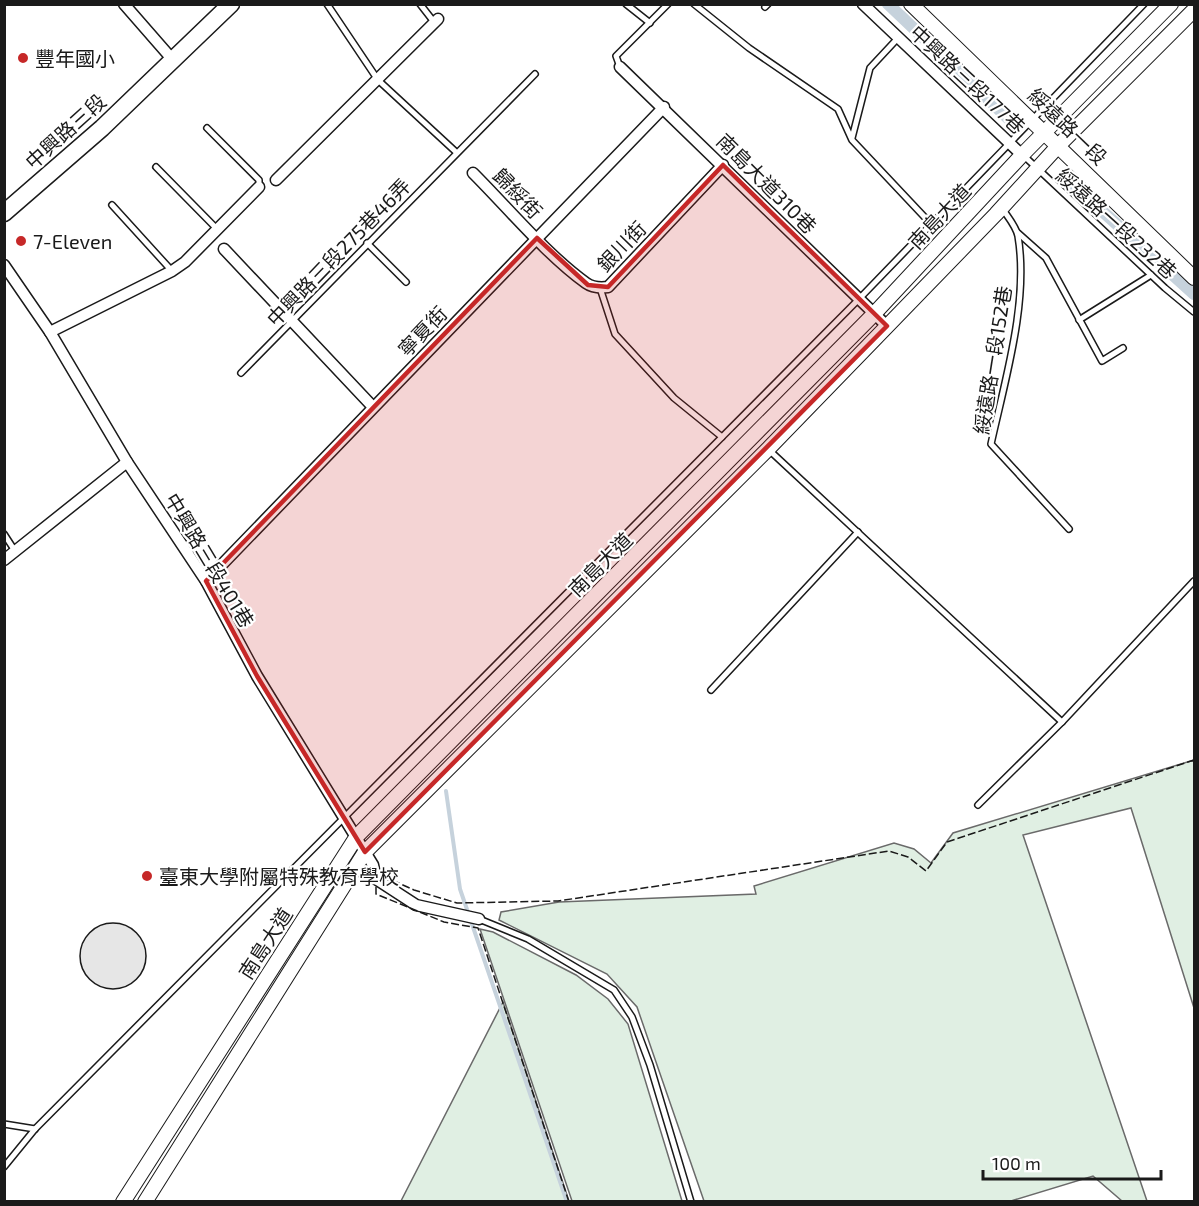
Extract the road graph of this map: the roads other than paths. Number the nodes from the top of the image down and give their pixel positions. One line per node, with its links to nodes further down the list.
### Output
1 (124, 4): 16 (street)
2 (231, 4): 16 (main road, 中興路三段)
3 (327, 4): 19 (lane)
4 (420, 4): 13 (lane)
5 (626, 4): 14 (lane)
6 (668, 4): 14 (lane)
7 (694, 4): 24 (lane)
8 (863, 4): 15 (street, 中興路三段177巷)
9 (911, 4): 21 (street, 綏遠路一段)
10 (1144, 4): 21 (lane)
11 (1171, 4): 23 (street, 南島大道)
12 (1194, 11): 26 (street, 南島大道)
13 (436, 21): 19 (street)
14 (650, 23): 17 (lane)
15 (898, 38): 24 (lane); 25 (street, 中興路三段177巷)
16 (172, 59): 37 (main road, 中興路三段)
17 (620, 67): 20 (street, 南島大道310巷)
18 (535, 74): 27 (lane, 中興路三段275巷46弄)
19 (378, 80): 27 (lane); 33 (street)
20 (664, 107): 29 (street, 南島大道310巷); 41 (street, 寧夏街)
21 (1034, 120): 23 (street, 綏遠路一段); 25 (lane)
22 (207, 128): 34 (lane)
23 (1046, 132): 26 (street, 綏遠路一段); 28 (street, 南島大道)
24 (852, 140): 38 (lane)
25 (1011, 144): 28 (street, 中興路三段177巷); 38 (lane)
26 (1059, 145): 31 (street, 南島大道); 47 (street, 綏遠路一段)
27 (456, 152): 42 (lane, 中興路三段275巷46弄)
28 (1022, 155): 31 (lane, 綏遠路一段232巷); 52 (street, 南島大道)
29 (723, 165): 49 (street, 銀川街); 50 (street, 南島大道310巷)
30 (156, 167): 39 (lane)
31 (1036, 169): 36 (street, 南島大道); 46 (lane, 綏遠路一段232巷)
32 (473, 173): 41 (street, 歸綏街)
33 (276, 180)
34 (259, 187): 39 (street)
35 (112, 205): 45 (lane)
36 (1002, 207): 40 (lane, 綏遠路一段152巷); 55 (street, 南島大道)
37 (4, 213)
38 (932, 225): 50 (lane)
39 (216, 228): 45 (street)
40 (1017, 233): 53 (lane); 63 (lane, 綏遠路一段152巷)
41 (537, 238): 49 (street, 銀川街); 59 (street, 寧夏街)
42 (367, 243): 48 (lane); 54 (lane, 中興路三段275巷46弄)
43 (224, 249): 54 (street)
44 (4, 265): 56 (street, 中興路三段401巷)
45 (172, 271): 56 (street)
46 (1151, 275): 51 (lane, 綏遠路一段232巷); 53 (lane)
47 (1194, 278)
48 (406, 282)
49 (600, 288): 60 (lane)
50 (858, 300): 52 (street, 南島大道310巷); 60 (lane)
51 (1194, 312)
52 (873, 315): 55 (street, 南島大道310巷); 74 (street, 南島大道)
53 (1079, 320): 57 (lane)
54 (291, 322): 58 (lane, 中興路三段275巷46弄); 59 (street)
55 (887, 326): 61 (street, 南島大道)
56 (50, 332): 62 (street, 中興路三段401巷)
57 (1124, 348)
58 (241, 373)
59 (373, 407): 68 (street, 寧夏街)
60 (722, 437): 73 (lane)
61 (768, 449): 64 (lane); 75 (street, 南島大道)
62 (127, 462): 66 (street); 68 (street, 中興路三段401巷)
63 (1069, 530)
64 (858, 532): 70 (lane); 71 (lane)
65 (4, 534): 66 (lane)
66 (15, 551): 67 (street)
67 (4, 560)
68 (206, 581): 73 (street, 中興路三段401巷)
69 (1194, 581): 71 (lane)
70 (711, 690)
71 (1062, 722): 72 (lane)
72 (978, 805)
73 (345, 818): 74 (street, 中興路三段401巷); 78 (lane)
74 (357, 836): 75 (street, 中興路三段401巷); 80 (street, 南島大道)
75 (365, 852): 76 (street, 中興路三段401巷); 81 (street, 南島大道)
76 (479, 919): 82 (lane)
77 (4, 1124): 78 (lane)
78 (35, 1129): 79 (lane)
79 (4, 1167)
80 (123, 1202)
81 (145, 1202)
82 (691, 1202)

